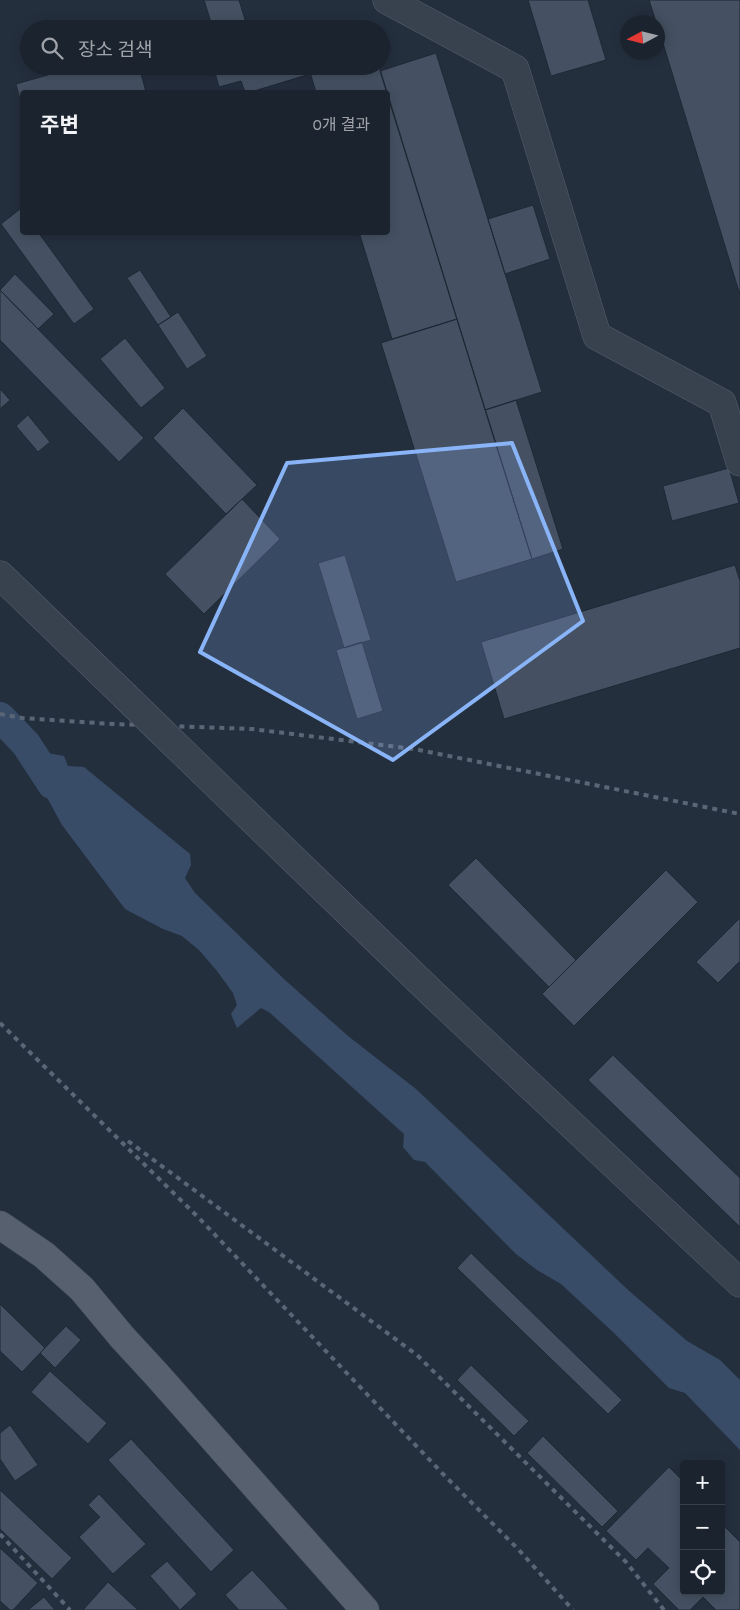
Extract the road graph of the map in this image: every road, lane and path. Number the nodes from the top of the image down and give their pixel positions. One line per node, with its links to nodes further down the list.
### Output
1 (387, 0): 2 (street)
2 (740, 462)
3 (0, 575): 5 (street, bridge)
4 (0, 1225): 6 (main road)
5 (740, 1284)
6 (365, 1610)

